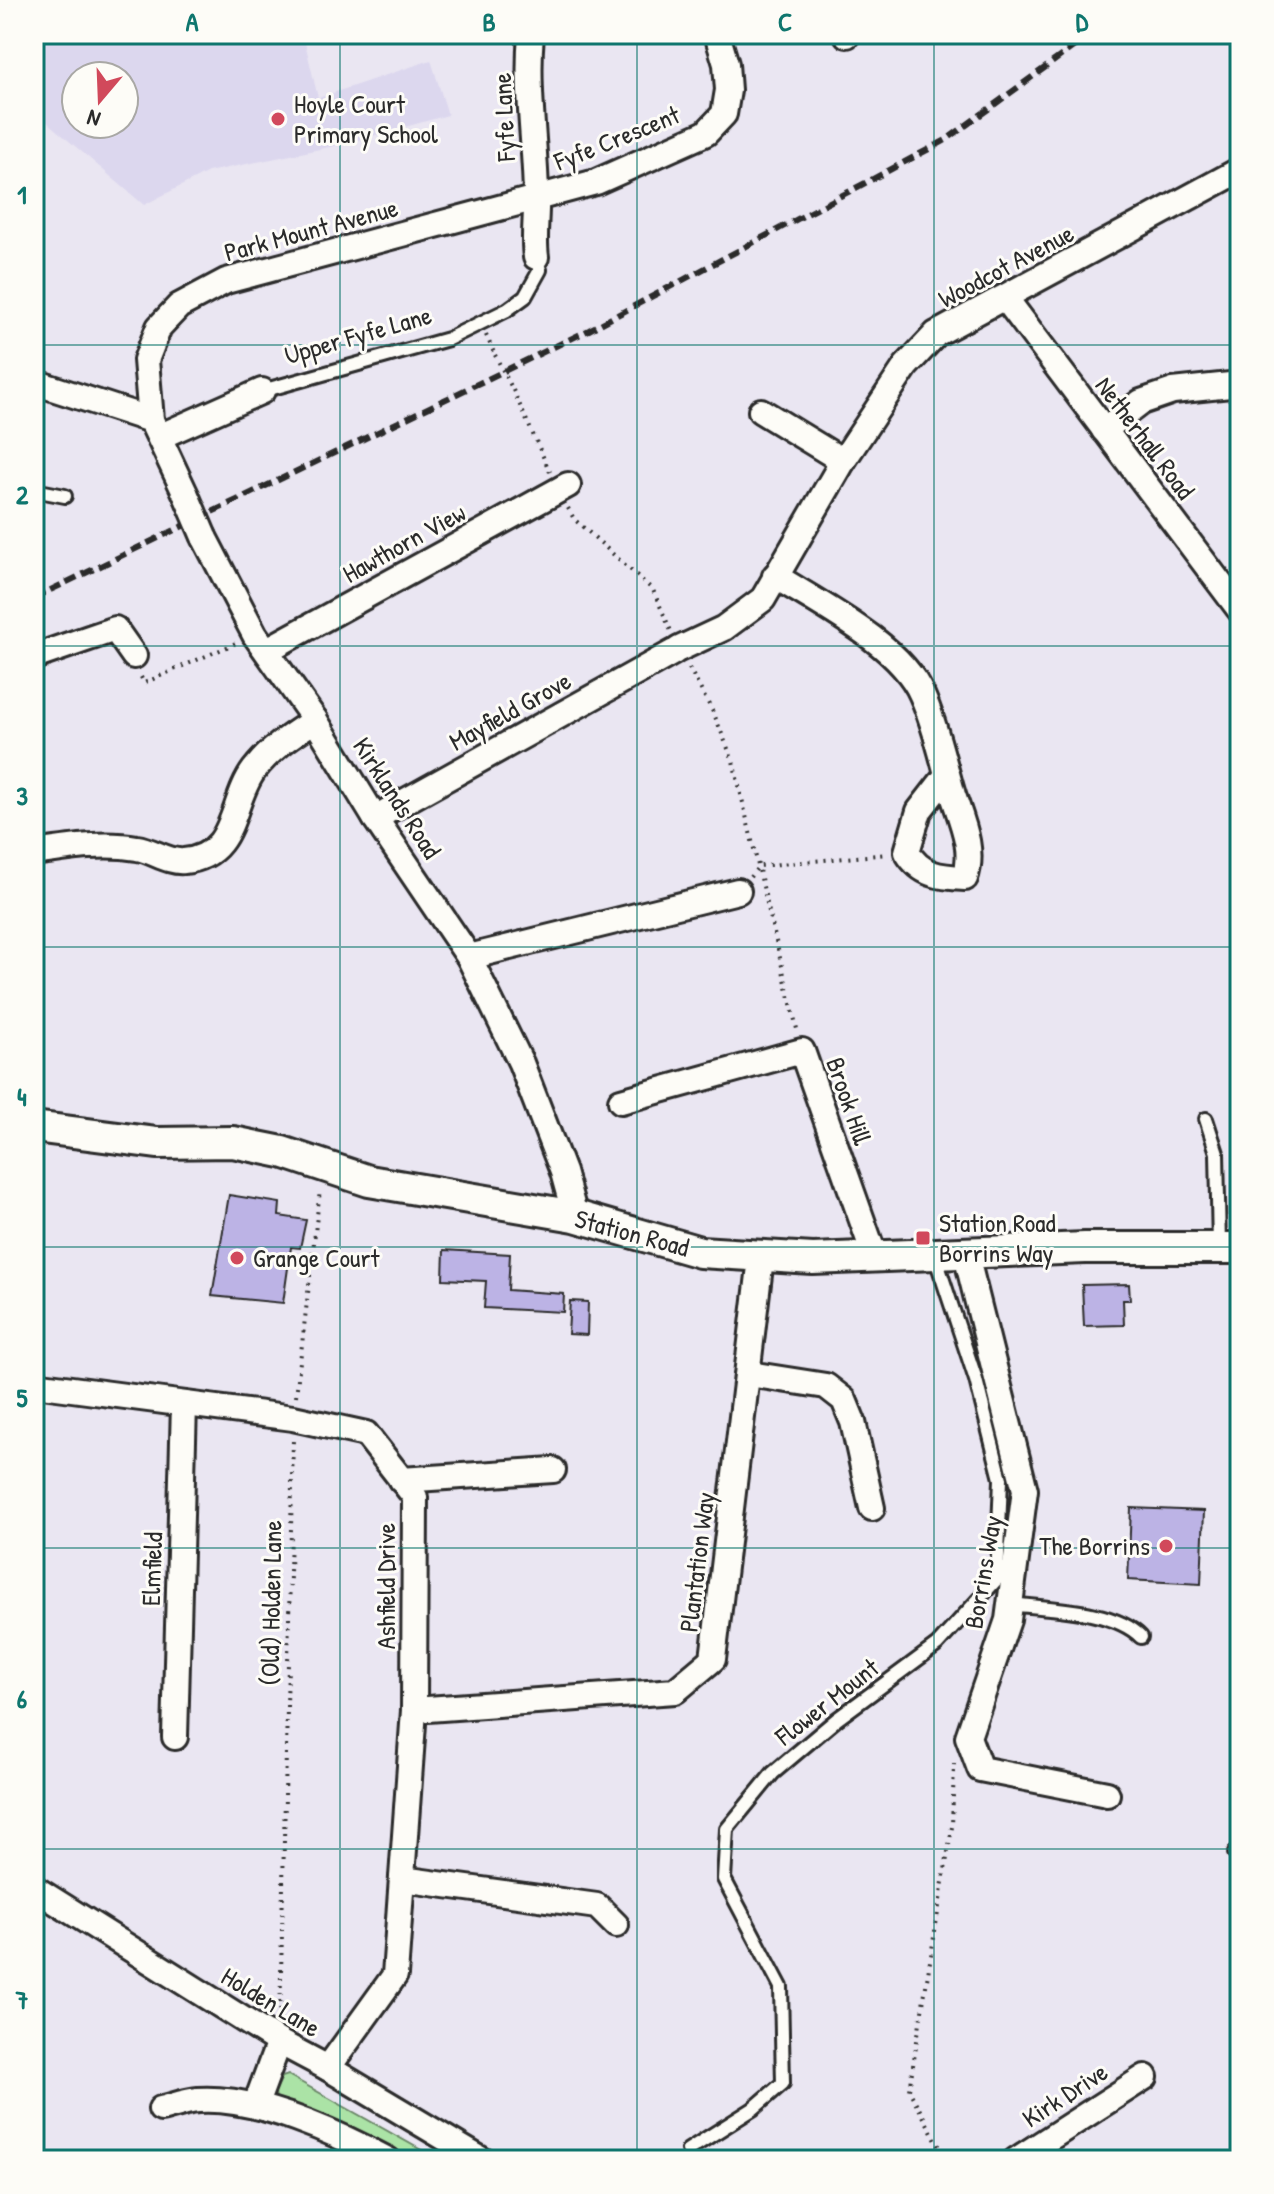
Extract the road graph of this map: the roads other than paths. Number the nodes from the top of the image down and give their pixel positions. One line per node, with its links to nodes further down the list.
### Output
1 (531, 34): 4 (street, Fyfe Lane)
2 (717, 34): 4 (street, Fyfe Crescent)
3 (1240, 170): 6 (street, Woodcot Avenue)
4 (536, 198): 5 (street, Fyfe Lane); 11 (street, Park Mount Avenue)
5 (536, 257): 9 (lane, Upper Fyfe Lane)
6 (1006, 299): 12 (street, Netherhall Road); 13 (street, Woodcot Avenue)
7 (34, 382): 11 (street)
8 (1240, 384): 12 (street)
9 (262, 391): 11 (street, Upper Fyfe Lane)
10 (761, 411): 13 (street)
11 (156, 428): 19 (street, Kirklands Road, bridge)
12 (1104, 430): 18 (street, Netherhall Road)
13 (843, 461): 17 (street, Woodcot Avenue)
14 (566, 486): 19 (street, Hawthorn View)
15 (34, 490): 16 (lane)
16 (65, 496)
17 (775, 576): 20 (street, Woodcot Avenue); 24 (street)
18 (1240, 610)
19 (261, 643): 23 (street, Kirklands Road)
20 (676, 651): 25 (street, Mayfield Grove)
21 (134, 656): 22 (street)
22 (34, 657)
23 (315, 720): 25 (street, Kirklands Road); 26 (street)
24 (947, 775): 24 (street)
25 (375, 818): 28 (street, Kirklands Road)
26 (34, 853)
27 (738, 891): 28 (street)
28 (469, 957): 32 (street, Kirklands Road)
29 (621, 1101): 36 (street, Brook Hill)
30 (1206, 1119): 33 (lane)
31 (34, 1127): 32 (street, Station Road)
32 (575, 1216): 37 (street, Station Road)
33 (1230, 1247): 34 (street, Station Road)
34 (966, 1255): 35 (street, Station Road); 44 (street, Borrins Way)
35 (935, 1256): 36 (street, Station Road); 57 (lane, Flower Mount)
36 (875, 1257): 37 (street, Station Road)
37 (761, 1258): 38 (street, Plantation Way)
38 (749, 1374): 43 (street); 46 (street, Plantation Way)
39 (34, 1384): 40 (street, Ashfield Drive)
40 (184, 1404): 42 (street, Ashfield Drive); 47 (street, Elmfield)
41 (553, 1470): 42 (street)
42 (401, 1480): 46 (street, Ashfield Drive)
43 (872, 1508)
44 (1010, 1604): 45 (lane); 48 (street, Borrins Way)
45 (1141, 1637)
46 (414, 1710): 49 (street, Ashfield Drive)
47 (175, 1737)
48 (1107, 1794)
49 (402, 1879): 51 (street); 53 (street, Ashfield Drive)
50 (34, 1888): 52 (street, Holden Lane)
51 (616, 1925)
52 (279, 2042): 53 (street, Holden Lane); 55 (street)
53 (328, 2068): 59 (street, Holden Lane)
54 (1145, 2077): 60 (street, Kirk Drive)
55 (256, 2104): 56 (street); 58 (street)
56 (161, 2109)
57 (688, 2150)
58 (388, 2160)
59 (482, 2160)
60 (1016, 2160)

